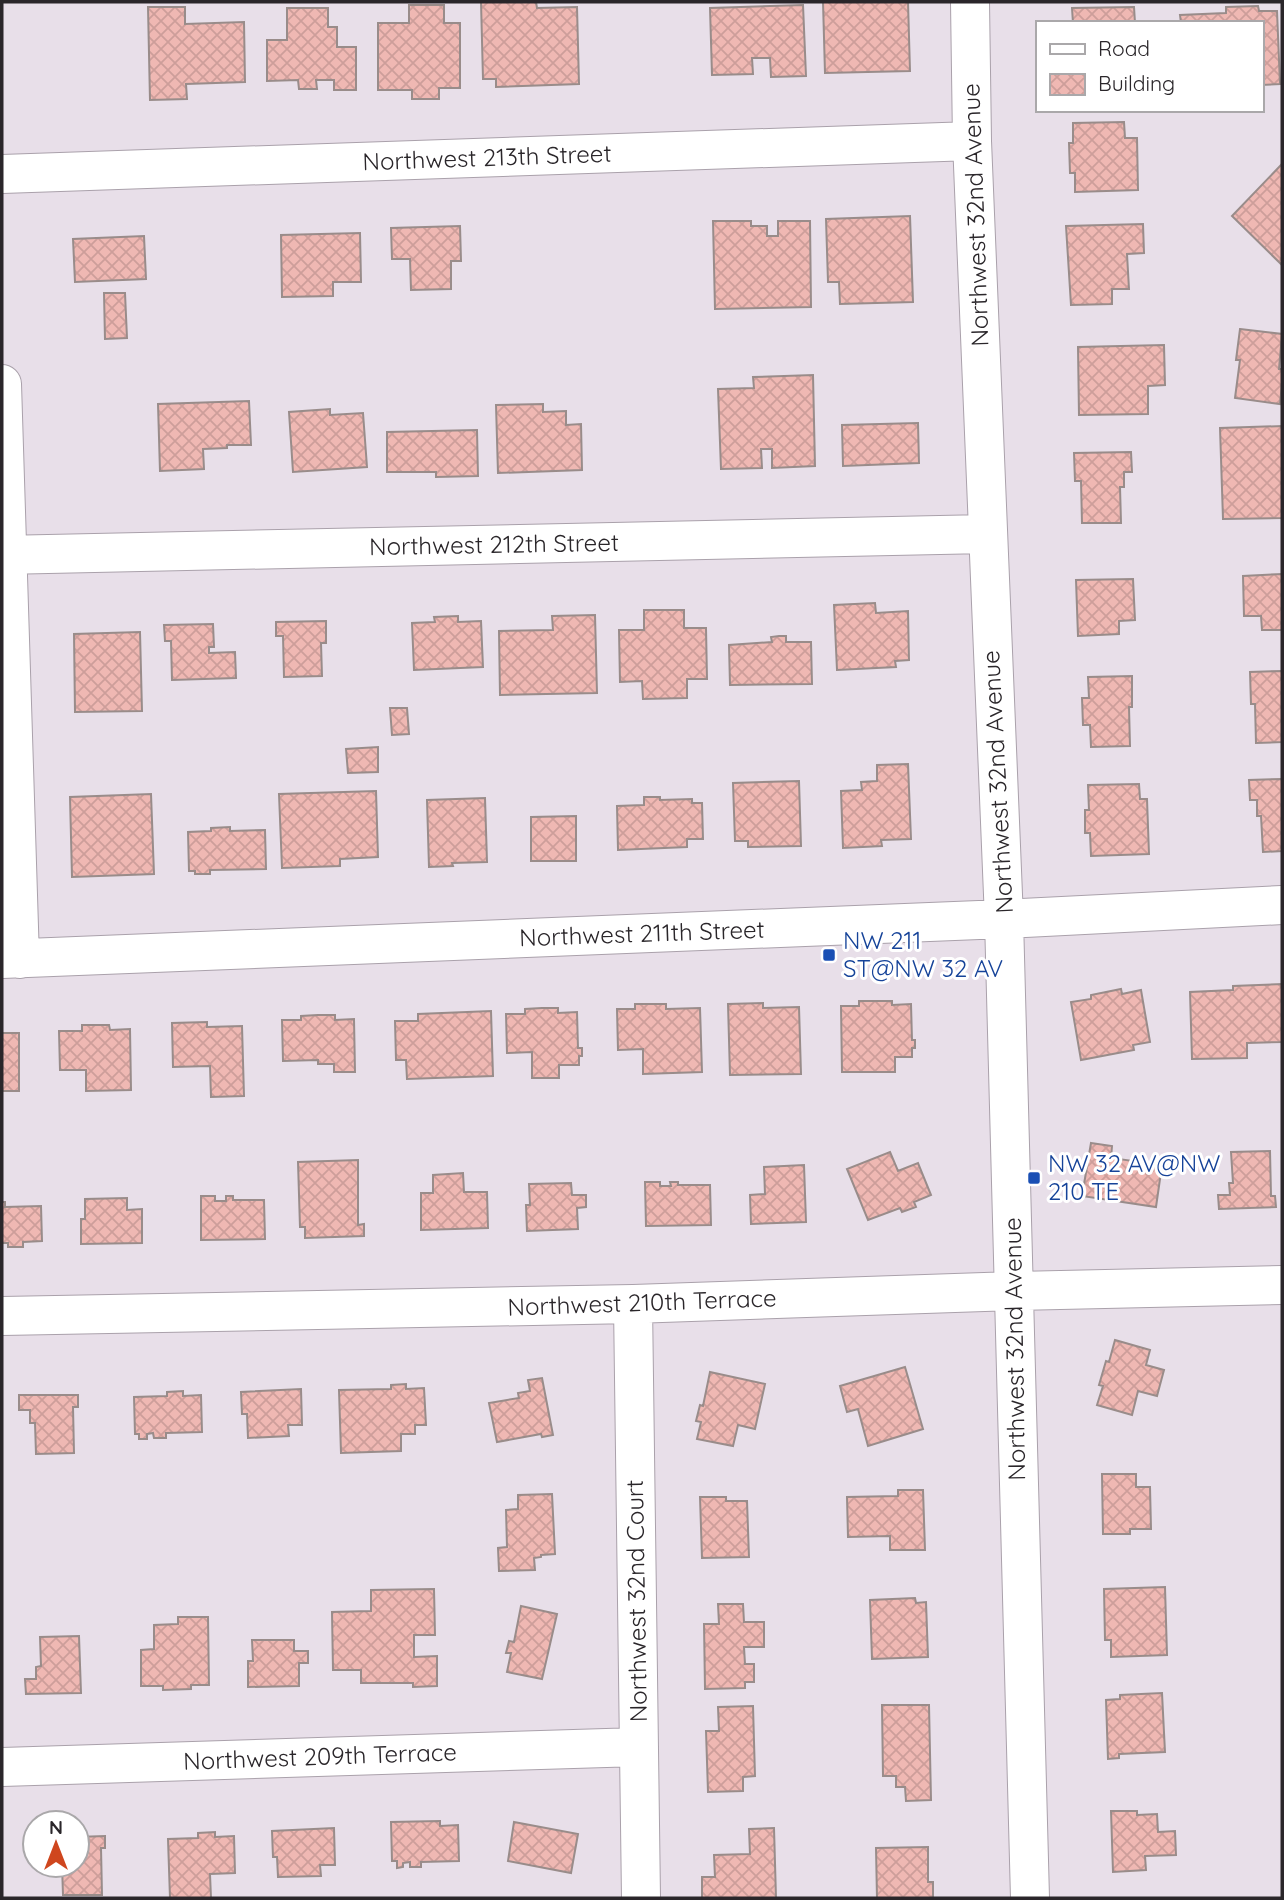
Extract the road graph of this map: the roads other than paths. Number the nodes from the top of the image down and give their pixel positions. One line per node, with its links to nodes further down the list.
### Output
1 (970, 2): 2 (street, Northwest 32nd Avenue)
2 (972, 141): 3 (street, Northwest 213th Street); 5 (street, Northwest 32nd Avenue)
3 (2, 174)
4 (2, 384): 6 (street)
5 (987, 534): 6 (street, Northwest 212th Street); 8 (street, Northwest 32nd Avenue)
6 (5, 555): 9 (street)
7 (1282, 905): 8 (street, Northwest 211th Street)
8 (1004, 919): 9 (street, Northwest 211th Street); 11 (street, Northwest 32nd Avenue)
9 (11, 959)
10 (1282, 1285): 11 (street, Northwest 210th Terrace)
11 (1014, 1291): 12 (street, Northwest 210th Terrace); 17 (street, Northwest 32nd Avenue)
12 (633, 1304): 13 (street, Northwest 210th Terrace); 14 (street, Northwest 32nd Court)
13 (2, 1316)
14 (639, 1747): 15 (street, Northwest 209th Terrace); 16 (street, Northwest 32nd Court)
15 (2, 1767)
16 (641, 1898)
17 (1030, 1898)

